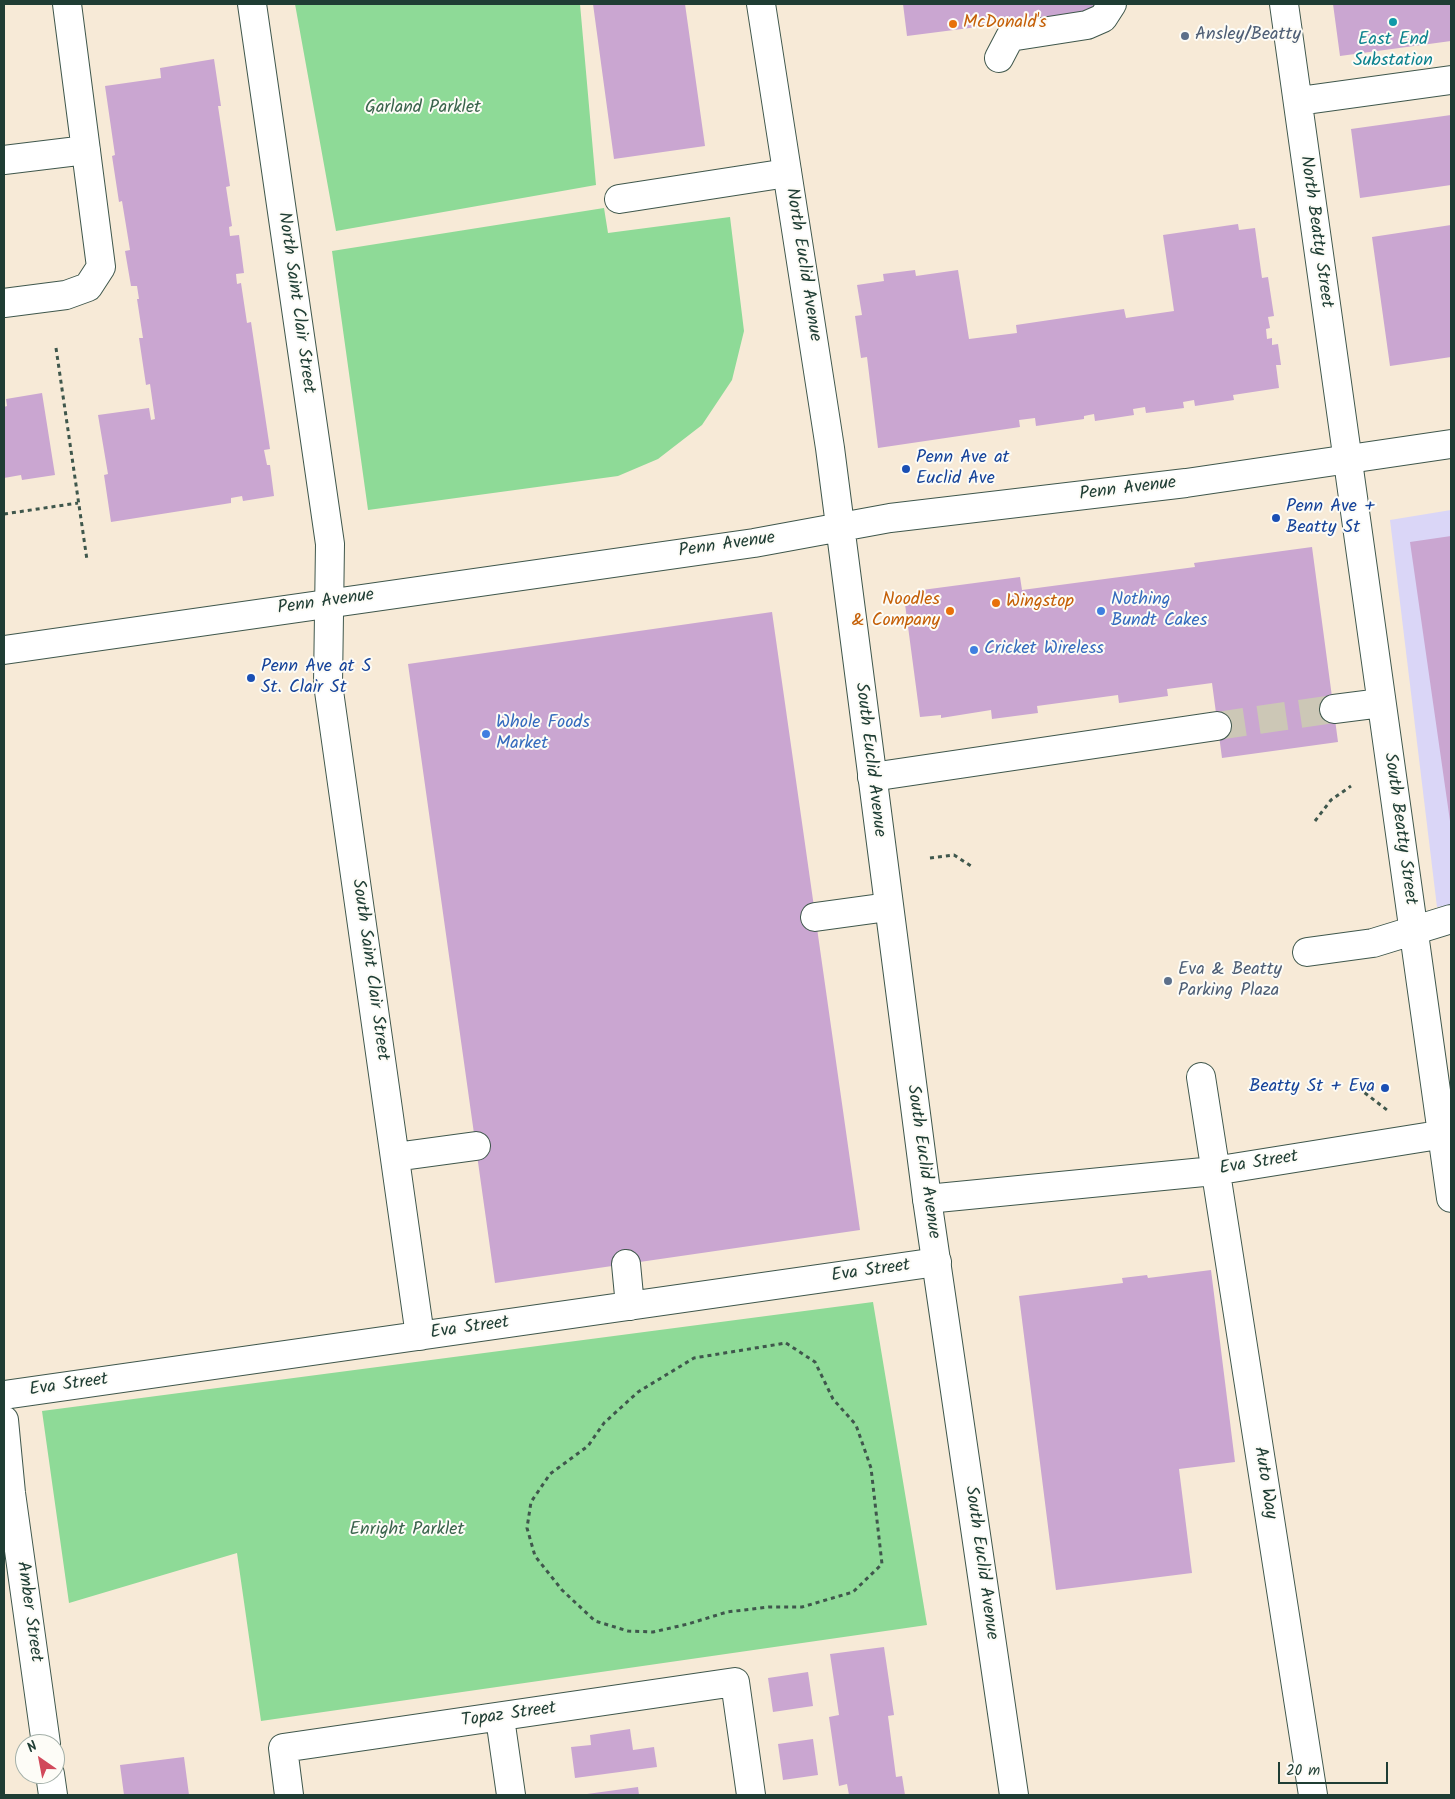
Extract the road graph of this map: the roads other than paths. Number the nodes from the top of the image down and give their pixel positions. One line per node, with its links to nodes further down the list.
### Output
1 (67, 4): 9 (street)
2 (252, 4): 17 (street, North Saint Clair Street)
3 (761, 4): 11 (street, North Euclid Avenue)
4 (1112, 4): 6 (street)
5 (1284, 4): 8 (street, North Beatty Street)
6 (999, 58)
7 (1451, 80): 8 (street)
8 (1298, 101): 15 (street, North Beatty Street)
9 (86, 150): 10 (street); 13 (street)
10 (4, 160)
11 (787, 173): 12 (street); 16 (street, North Euclid Avenue)
12 (619, 199)
13 (4, 303)
14 (1451, 444): 15 (street, Penn Avenue)
15 (1347, 460): 16 (street, Penn Avenue); 19 (street, South Beatty Street)
16 (839, 527): 17 (street, Penn Avenue); 22 (street, South Euclid Avenue)
17 (329, 603): 18 (street, Penn Avenue); 31 (street, South Saint Clair Street)
18 (4, 650)
19 (1381, 703): 20 (street); 26 (street, South Beatty Street)
20 (1334, 709)
21 (1217, 726): 22 (street)
22 (872, 778): 23 (street, South Euclid Avenue)
23 (888, 907): 24 (street); 34 (street, South Euclid Avenue)
24 (816, 917)
25 (1451, 919): 26 (street)
26 (1413, 930): 27 (street); 29 (street, South Beatty Street)
27 (1307, 952)
28 (1201, 1077): 32 (street, Auto Way)
29 (1447, 1134): 32 (street, Eva Street); 33 (street, South Beatty Street)
30 (476, 1146): 31 (street)
31 (395, 1157): 38 (street, South Saint Clair Street)
32 (1214, 1172): 34 (street, Eva Street); 47 (street, Auto Way)
33 (1451, 1198)
34 (927, 1199): 35 (street, South Euclid Avenue)
35 (937, 1262): 37 (street, Eva Street); 46 (street, South Euclid Avenue)
36 (626, 1264): 37 (street)
37 (630, 1306): 38 (street, Eva Street)
38 (420, 1336): 39 (street, Eva Street)
39 (4, 1395)
40 (4, 1420): 42 (street, Amber Street)
41 (500, 1718): 43 (street, Topaz Street); 44 (street); 45 (street, Topaz Street)
42 (45, 1734)
43 (289, 1795)
44 (511, 1795)
45 (751, 1795)
46 (1014, 1795)
47 (1313, 1795)

